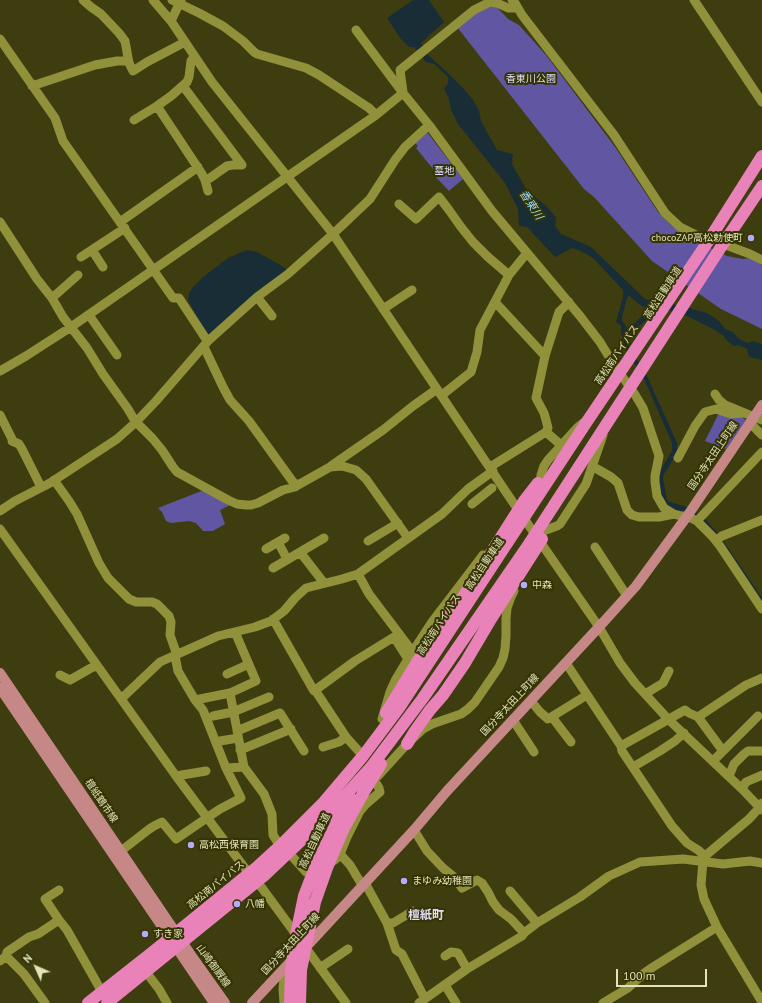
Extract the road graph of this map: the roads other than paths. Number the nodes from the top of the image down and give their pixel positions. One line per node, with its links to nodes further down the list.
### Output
1 (83, 0): 12 (street)
2 (153, 0): 7 (street)
3 (512, 0): 6 (street)
4 (694, 0): 16 (street)
5 (178, 1): 7 (street); 18 (street)
6 (518, 8): 15 (street); 33 (street)
7 (171, 21): 10 (street)
8 (356, 30): 15 (street)
9 (0, 39): 13 (street)
10 (185, 42): 11 (street); 12 (street)
11 (194, 57): 14 (street); 24 (street)
12 (129, 63): 13 (street)
13 (32, 86): 31 (street)
14 (183, 86): 17 (street); 25 (street)
15 (403, 93): 18 (street); 20 (street)
16 (762, 102)
17 (156, 106): 19 (street); 23 (street)
18 (376, 115): 24 (street)
19 (134, 120)
20 (428, 125): 32 (street); 36 (street)
21 (762, 156): 33 (highway, 高松南バイパス)
22 (762, 164): 61 (highway, 高松自動車道)
23 (198, 167): 25 (street); 31 (street)
24 (287, 177): 32 (street); 40 (street)
25 (205, 180): 28 (street)
26 (762, 180): 52 (highway, 高松自動車道)
27 (762, 186): 34 (highway, 高松南バイパス)
28 (208, 191)
29 (399, 204): 42 (street)
30 (0, 222): 45 (street)
31 (122, 225): 35 (street); 40 (street)
32 (333, 234): 44 (street); 48 (street)
33 (708, 242): 56 (highway, 高松南バイパス)
34 (722, 246): 38 (street); 58 (highway, 高松南バイパス)
35 (92, 250): 37 (street); 39 (street)
36 (527, 253): 42 (street); 47 (street)
37 (81, 257)
38 (762, 260)
39 (103, 266)
40 (154, 270): 49 (street); 53 (street)
41 (78, 275): 45 (street)
42 (509, 275): 46 (street)
43 (412, 290): 48 (street)
44 (257, 297): 50 (street); 53 (street)
45 (52, 298): 51 (street)
46 (495, 302): 55 (street); 59 (street)
47 (569, 302): 55 (street); 56 (street)
48 (383, 308): 59 (street)
49 (89, 315): 51 (street); 54 (street)
50 (272, 316)
51 (72, 328): 57 (street); 66 (street)
52 (659, 337): 142 (highway); 201 (highway, 高松自動車道)
53 (206, 344): 66 (street); 77 (street)
54 (117, 355)
55 (545, 356): 68 (street)
56 (622, 368): 58 (street); 67 (highway, 高松南バイパス)
57 (0, 371)
58 (632, 383): 65 (highway, 高松南バイパス); 84 (street)
59 (440, 392): 74 (street); 75 (street)
60 (715, 394): 62 (street)
61 (606, 403): 133 (highway); 200 (highway, 高松自動車道)
62 (743, 413): 64 (street); 72 (street)
63 (0, 415): 78 (street)
64 (757, 415): 69 (street); 83 (main road, 国分寺太田上町線)
65 (609, 419): 73 (street); 90 (highway, 高松南バイパス)
66 (136, 422): 76 (street); 77 (street)
67 (586, 423): 70 (street); 81 (highway, 高松南バイパス)
68 (546, 432): 70 (street); 75 (street)
69 (762, 435)
70 (561, 445): 81 (street)
71 (762, 452): 86 (street)
72 (678, 458)
73 (592, 466): 84 (street); 90 (street)
74 (330, 467): 77 (street); 88 (street)
75 (492, 469): 80 (street); 85 (street)
76 (54, 480): 78 (street); 109 (street)
77 (298, 485)
78 (41, 487): 82 (street)
79 (492, 488): 80 (street)
80 (468, 489): 92 (street)
81 (541, 492): 85 (highway, 高松南バイパス)
82 (0, 511)
83 (689, 513): 84 (street); 86 (street); 103 (main road, 国分寺太田上町線)
84 (674, 514)
85 (524, 517): 90 (street); 110 (street); 150 (highway, 高松南バイパス)
86 (699, 519): 93 (street)
87 (762, 520): 93 (street)
88 (398, 524): 92 (street); 94 (street)
89 (0, 529): 113 (street)
90 (535, 534): 95 (street); 162 (highway, 高松南バイパス)
91 (324, 538): 98 (street)
92 (408, 538): 101 (street)
93 (718, 538): 104 (street)
94 (368, 541)
95 (544, 547): 106 (street); 142 (street)
96 (595, 547): 103 (street)
97 (266, 549): 99 (street)
98 (300, 552): 99 (street); 102 (street)
99 (287, 559): 100 (street)
100 (273, 568)
101 (358, 574): 102 (street); 108 (street)
102 (324, 583): 105 (street)
103 (627, 596): 106 (main road, 国分寺太田上町線)
104 (762, 609)
105 (273, 619): 107 (street); 120 (street)
106 (599, 627): 111 (main road, 国分寺太田上町線); 122 (street)
107 (235, 632): 109 (street); 112 (street)
108 (396, 635): 110 (street); 120 (street)
109 (176, 655): 125 (street); 126 (street)
110 (410, 655): 133 (street)
111 (566, 662): 123 (street); 127 (main road, 国分寺太田上町線)
112 (249, 664): 116 (street); 121 (street)
113 (97, 666): 117 (street); 125 (street)
114 (668, 671): 122 (street)
115 (0, 674): 166 (main road, 檀紙鶴市線)
116 (227, 674)
117 (60, 675)
118 (762, 678): 132 (street)
119 (0, 688): 180 (main road, 檀紙鶴市線)
120 (315, 690): 139 (street)
121 (230, 693): 126 (street); 128 (street)
122 (645, 694): 134 (street)
123 (587, 695): 131 (street); 143 (street)
124 (269, 697): 128 (street)
125 (121, 699): 157 (street)
126 (195, 700): 154 (street)
127 (531, 700): 131 (street); 135 (main road, 国分寺太田上町線)
128 (233, 712): 129 (street); 138 (street)
129 (213, 716)
130 (758, 716): 147 (street)
131 (552, 717): 141 (street)
132 (698, 717): 134 (street); 147 (street)
133 (382, 719): 150 (highway)
134 (668, 719): 137 (street); 143 (street)
135 (513, 720): 149 (street); 164 (main road, 国分寺太田上町線)
136 (291, 729): 138 (street); 145 (street); 146 (street)
137 (684, 733): 151 (street); 153 (street)
138 (238, 734): 140 (street); 145 (street)
139 (346, 737): 144 (street); 150 (street)
140 (220, 741)
141 (571, 742)
142 (407, 744): 159 (street)
143 (621, 746): 153 (street)
144 (324, 747)
145 (240, 750): 152 (street)
146 (304, 751)
147 (723, 751): 151 (street)
148 (762, 751): 158 (street)
149 (534, 752)
150 (363, 756): 165 (highway, 高松南バイパス)
151 (713, 760): 158 (street)
152 (244, 767): 154 (street); 165 (street)
153 (633, 767): 168 (street)
154 (226, 768): 163 (street)
155 (206, 771): 157 (street)
156 (762, 775): 160 (street)
157 (176, 776): 163 (street)
158 (729, 776): 160 (street)
159 (374, 780): 162 (street); 167 (street)
160 (742, 789): 161 (street)
161 (761, 807): 168 (street)
162 (326, 817): 165 (highway, 高松南バイパス)
163 (208, 818): 166 (street); 170 (street)
164 (414, 830): 171 (main road, 国分寺太田上町線); 179 (street)
165 (285, 849): 167 (street); 170 (highway, 高松南バイパス)
166 (121, 851): 180 (main road, 檀紙鶴市線)
167 (340, 854): 171 (street)
168 (704, 859): 169 (street); 177 (street); 178 (street)
169 (762, 863)
170 (253, 878): 180 (highway, 高松南バイパス); 181 (street)
171 (363, 884): 176 (street); 181 (main road, 国分寺太田上町線)
172 (59, 890): 175 (street)
173 (510, 891): 177 (street)
174 (413, 911): 176 (street)
175 (59, 920): 184 (street); 190 (street)
176 (387, 923): 191 (street)
177 (537, 923): 179 (street)
178 (717, 927): 192 (street); 204 (street)
179 (524, 933): 187 (street)
180 (176, 940): 188 (highway, 高松南バイパス); 190 (highway, 高松南バイパス); 196 (main road, 山崎御厩線); 197 (main road, 山崎御厩線)
181 (305, 947): 185 (main road, 国分寺太田上町線); 186 (street)
182 (348, 949): 186 (street)
183 (445, 956): 187 (street)
184 (3, 958): 193 (street)
185 (285, 968): 198 (main road, 国分寺太田上町線); 199 (street)
186 (320, 968): 202 (street)
187 (467, 969): 189 (street)
188 (146, 972): 190 (highway, 高松南バイパス); 195 (street)
189 (445, 985): 191 (street); 203 (street)
190 (104, 998): 194 (highway, 高松南バイパス)
191 (422, 1001)
192 (762, 1002)
193 (45, 1003)
194 (88, 1003)
195 (167, 1003)
196 (214, 1003)
197 (225, 1003)
198 (252, 1003)
199 (284, 1003)
200 (290, 1003)
201 (300, 1003)
202 (346, 1003)
203 (456, 1003)
204 (603, 1003)

